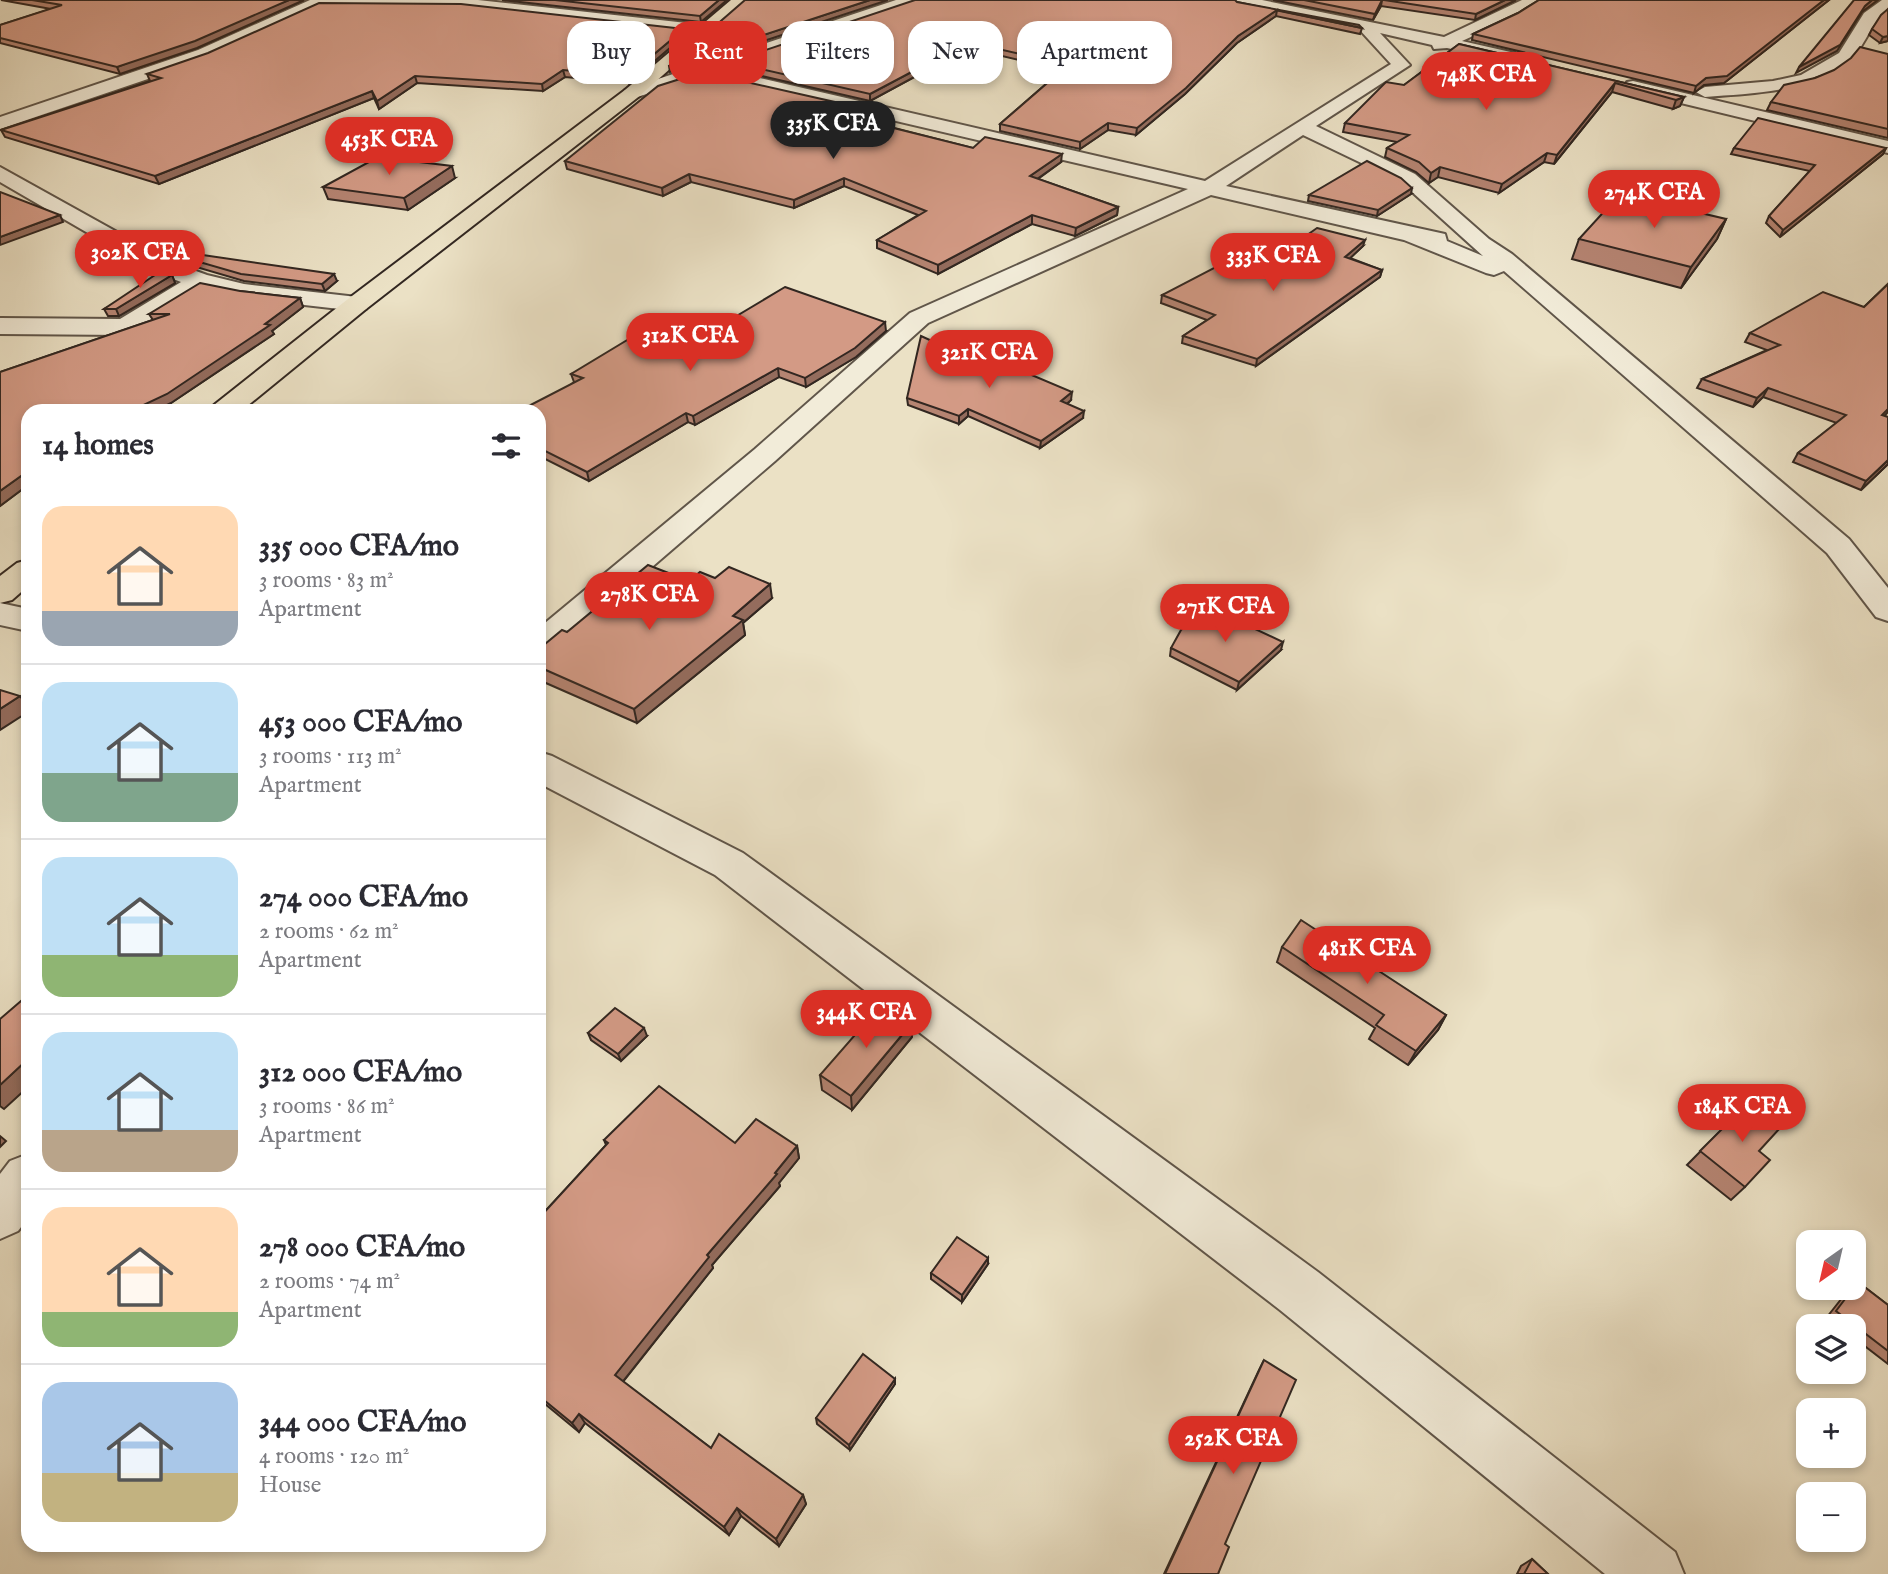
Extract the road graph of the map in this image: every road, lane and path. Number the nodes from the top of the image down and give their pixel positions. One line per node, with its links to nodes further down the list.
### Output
1 (740, 0): 8 (main road)
2 (911, 0): 13 (street)
3 (1237, 0): 10 (street)
4 (1533, 0): 12 (street)
5 (321, 1): 11 (street); 22 (street)
6 (1888, 3): 7 (street)
7 (1870, 16): 9 (street); 20 (street)
8 (716, 21)
9 (1888, 21)
10 (1363, 24): 12 (street); 14 (street)
11 (669, 26)
12 (1447, 42): 14 (street); 16 (street)
13 (767, 48)
14 (1412, 59): 23 (street)
15 (669, 61): 21 (main road)
16 (1528, 61)
17 (669, 81): 21 (street)
18 (1610, 81): 20 (street)
19 (760, 84): 26 (street)
20 (1651, 90): 24 (street)
21 (631, 94): 31 (main road)
22 (0, 123)
23 (1302, 127): 26 (street); 28 (street)
24 (1888, 147)
25 (0, 173): 29 (street)
26 (1206, 190): 27 (street); 39 (street)
27 (1411, 235): 28 (street); 30 (street)
28 (1481, 244): 30 (street)
29 (200, 281): 31 (street); 32 (street)
30 (1531, 283): 36 (street)
31 (356, 304): 33 (main road)
32 (0, 326)
33 (233, 404)
34 (21, 576): 35 (main road)
35 (0, 593)
36 (1888, 610)
37 (0, 614): 38 (street)
38 (21, 618)
39 (546, 638)
40 (546, 770): 43 (street)
41 (21, 1187): 42 (street)
42 (0, 1214)
43 (1653, 1574)

